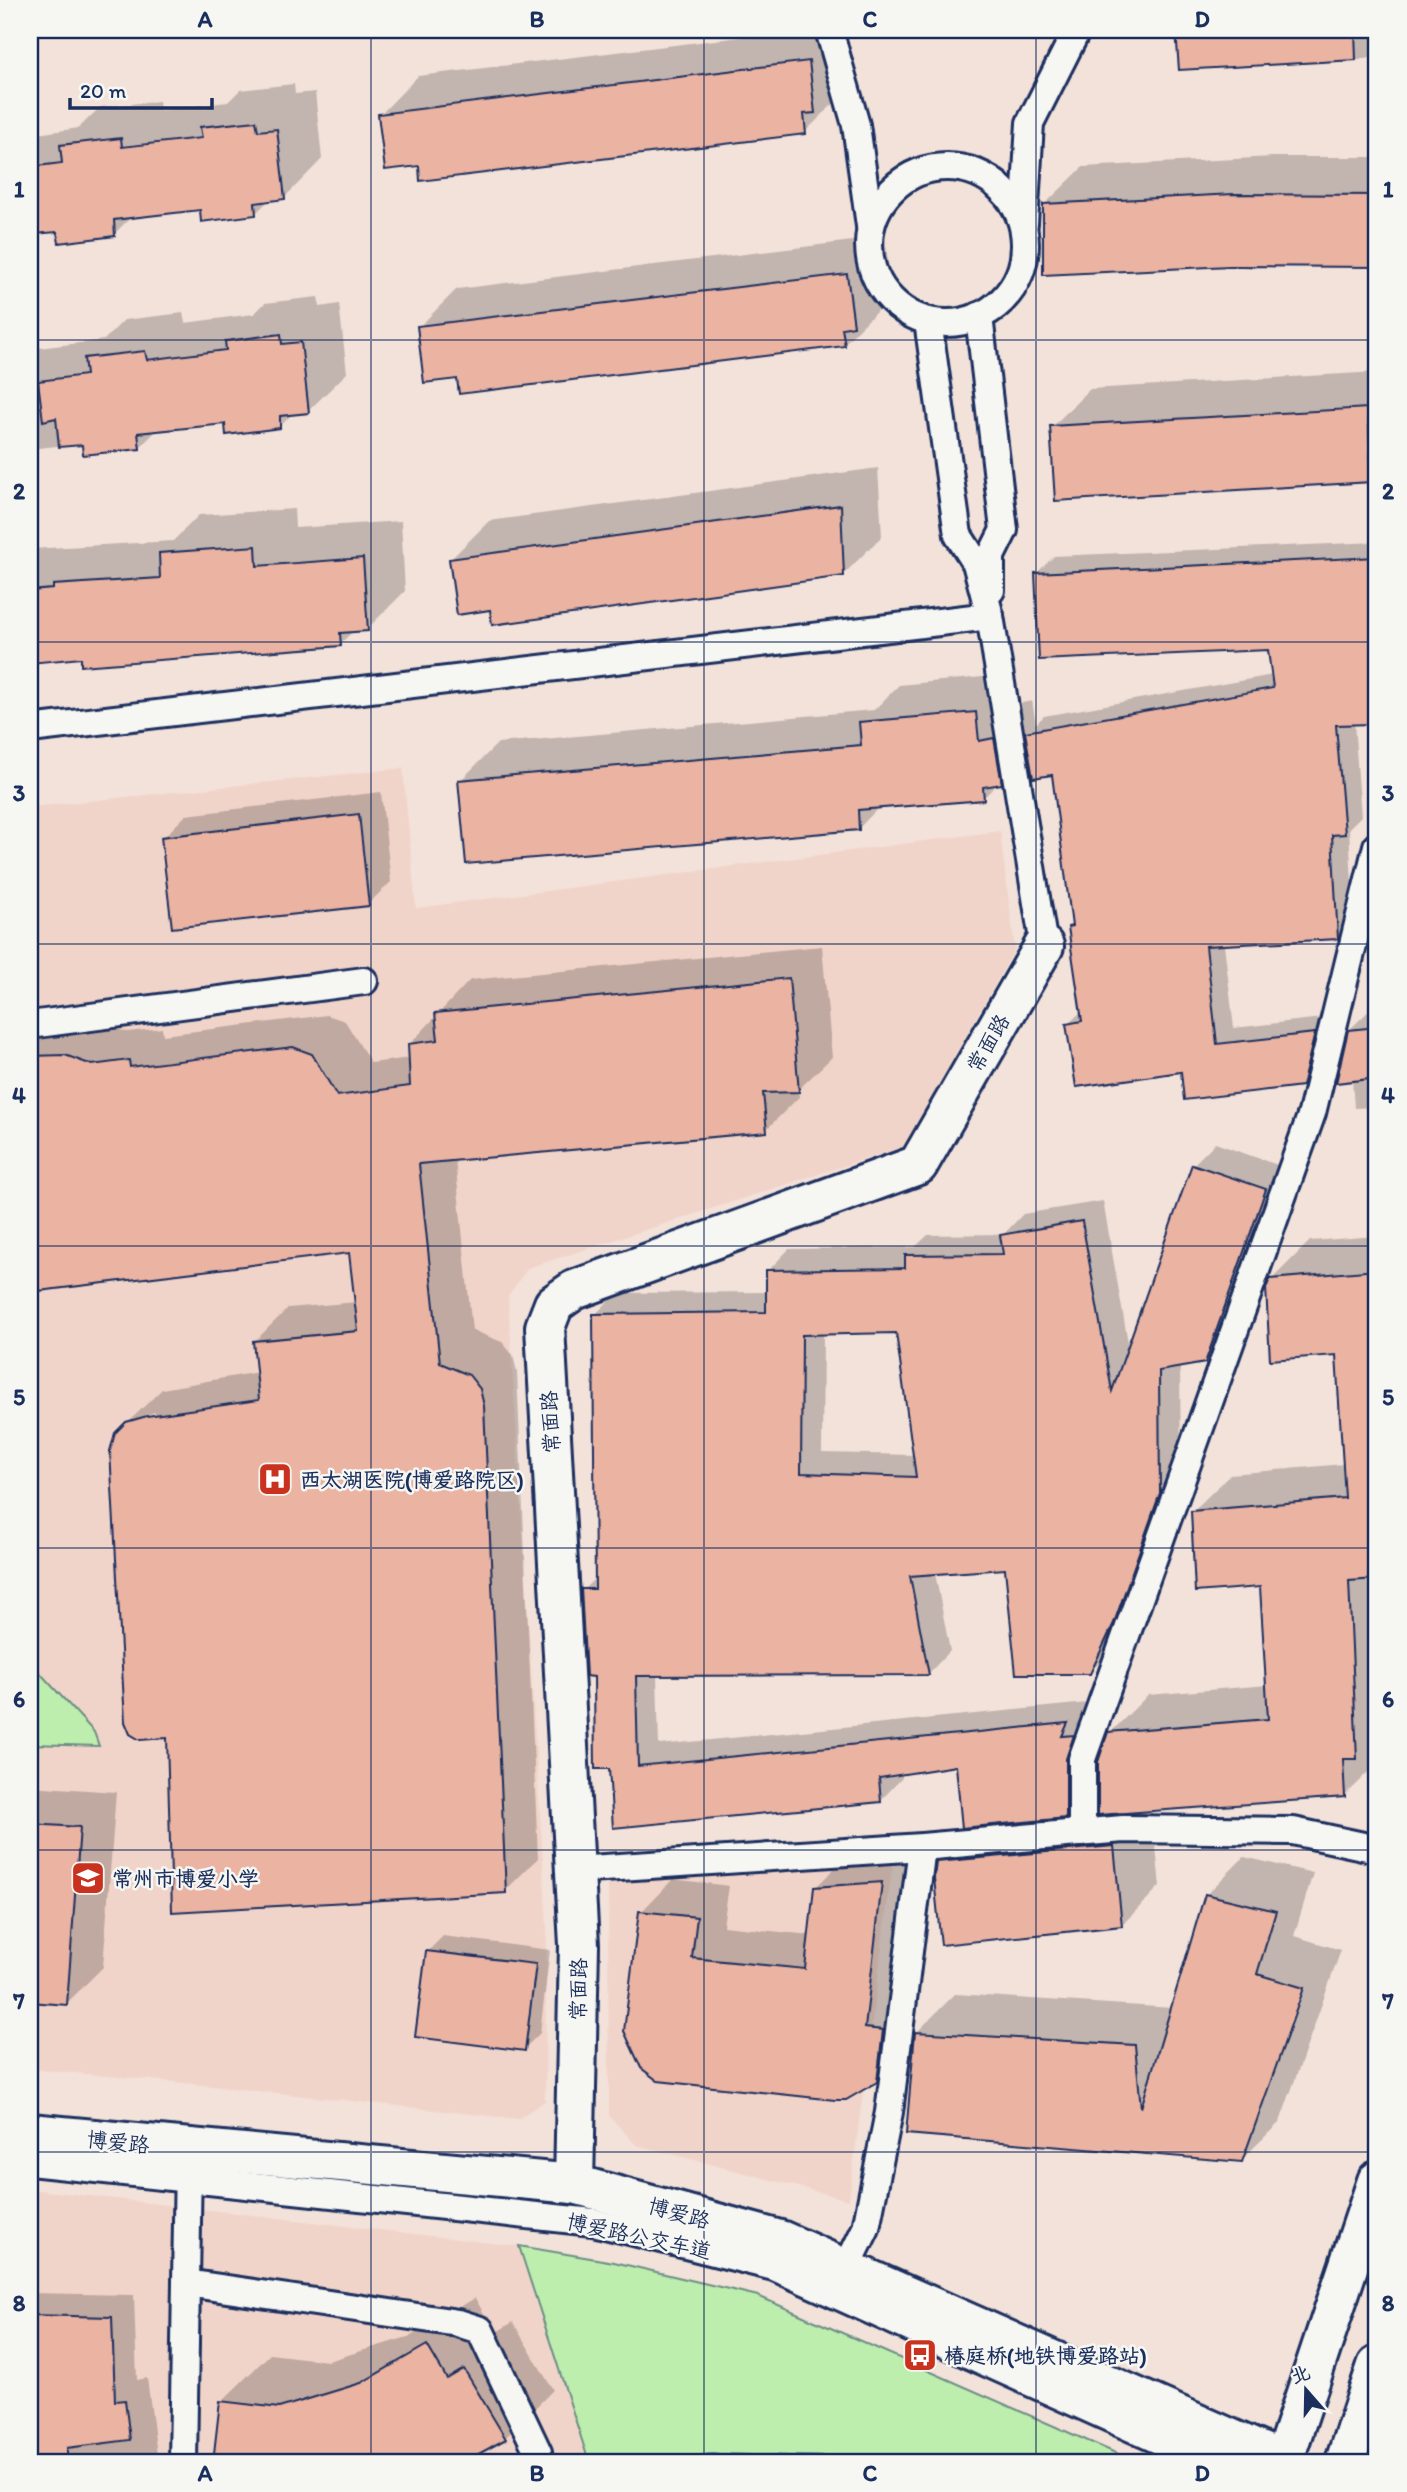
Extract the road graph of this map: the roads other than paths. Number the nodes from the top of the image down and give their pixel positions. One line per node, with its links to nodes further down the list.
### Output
1 (830, 30): 4 (lane)
2 (1077, 30): 3 (lane)
3 (1023, 225): 4 (lane); 5 (lane)
4 (870, 226): 6 (lane)
5 (979, 316): 6 (lane); 7 (lane)
6 (928, 321): 7 (lane)
7 (990, 616): 8 (lane); 10 (lane)
8 (30, 729)
9 (1377, 846): 13 (lane)
10 (1044, 946): 16 (main road, 常面路)
11 (364, 981): 12 (lane)
12 (30, 1025)
13 (1082, 1833): 14 (lane); 15 (lane)
14 (922, 1847): 16 (lane); 22 (lane)
15 (1377, 1849)
16 (574, 1870): 21 (main road, 常面路)
17 (30, 2133): 19 (main road, 博爱路)
18 (30, 2162): 19 (lane, 博爱路公交车道)
19 (187, 2164): 21 (main road, 博爱路); 23 (lane); 27 (lane, 博爱路公交车道)
20 (1377, 2181): 28 (main road)
21 (574, 2185): 22 (main road, 博爱路)
22 (846, 2269): 28 (main road, 博爱路)
23 (186, 2283): 25 (lane); 26 (lane)
24 (1377, 2366): 29 (main road)
25 (183, 2462)
26 (530, 2462)
27 (1207, 2462)
28 (1283, 2462)
29 (1345, 2462)

